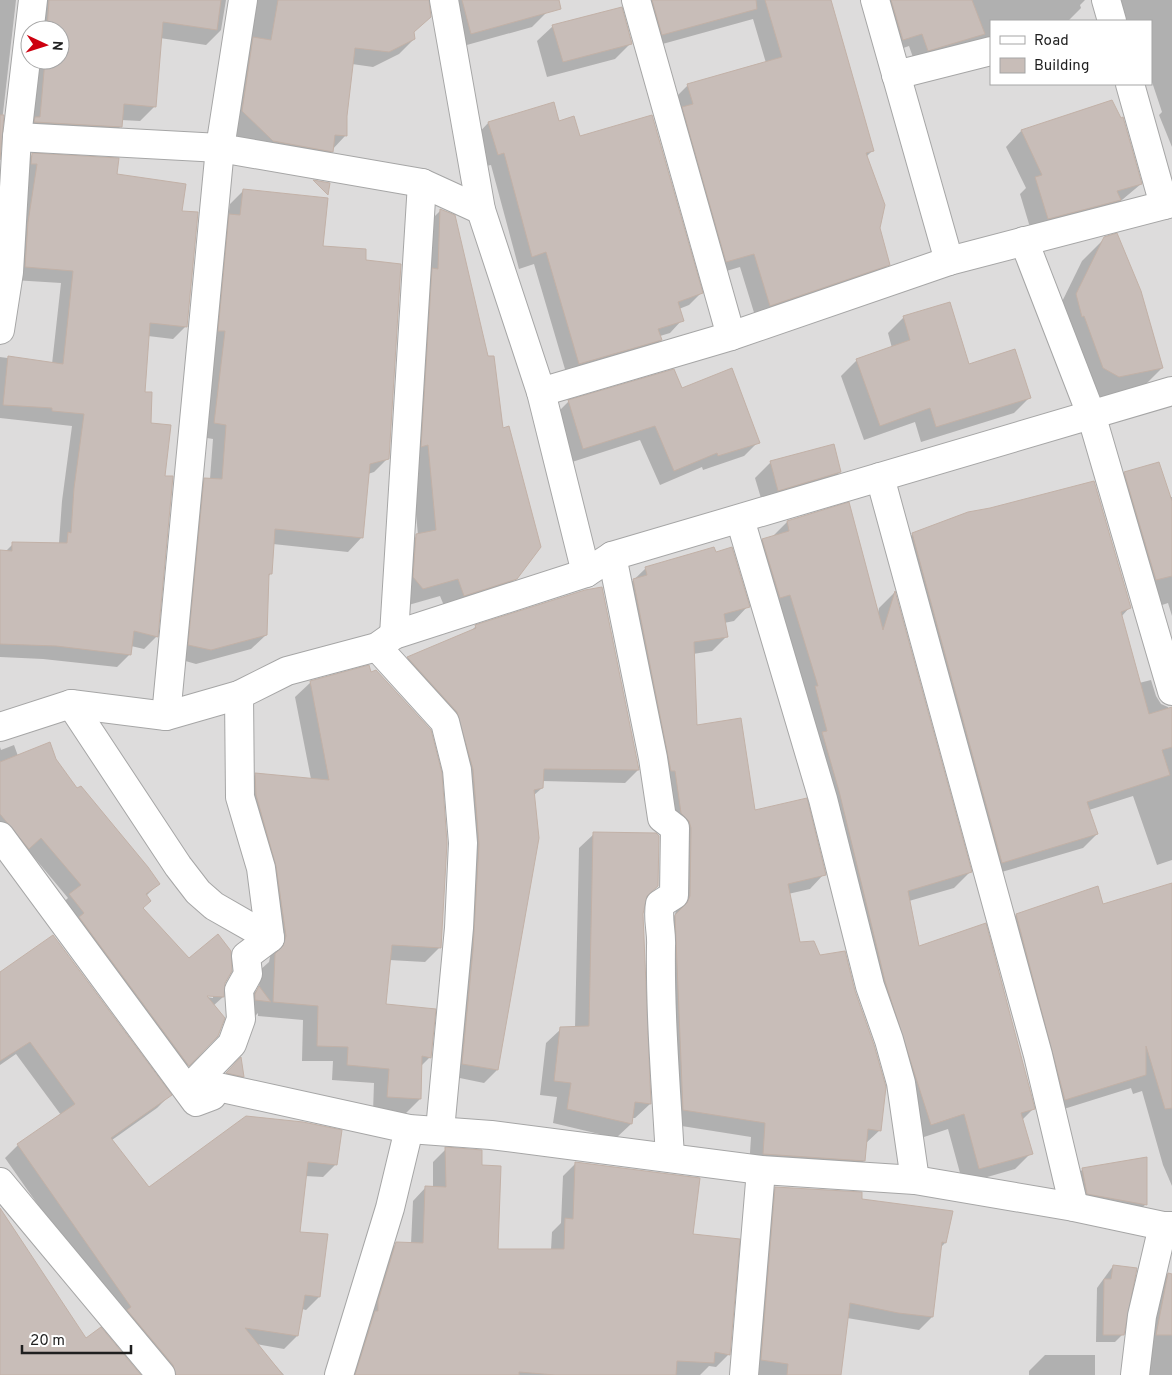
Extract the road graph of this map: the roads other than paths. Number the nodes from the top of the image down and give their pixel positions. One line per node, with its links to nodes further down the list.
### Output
1 (33, 0): 9 (street)
2 (242, 0): 10 (street)
3 (444, 0): 13 (street)
4 (636, 0): 18 (street)
5 (875, 0): 7 (street)
6 (990, 51): 7 (street)
7 (896, 75): 15 (street)
8 (1130, 85): 12 (street)
9 (17, 137): 10 (street); 16 (street)
10 (220, 148): 11 (street); 30 (street)
11 (422, 183): 13 (street); 26 (street)
12 (1168, 204): 14 (street)
13 (481, 210): 19 (street)
14 (1024, 241): 15 (street); 21 (street)
15 (949, 261): 18 (street)
16 (4, 271): 17 (street)
17 (0, 330)
18 (731, 336): 19 (street)
19 (541, 392): 25 (street)
20 (1172, 392): 21 (street)
21 (1092, 414): 22 (street); 27 (street)
22 (880, 477): 23 (street); 41 (street)
23 (740, 519): 24 (street); 39 (street)
24 (612, 556): 25 (street); 37 (street)
25 (586, 573): 26 (street)
26 (386, 641): 28 (street); 36 (street)
27 (1172, 691)
28 (238, 695): 30 (street); 33 (street)
29 (71, 704): 30 (street); 31 (street); 33 (street)
30 (166, 716)
31 (0, 727)
32 (0, 836): 34 (street)
33 (270, 938): 34 (street)
34 (195, 1082): 35 (street)
35 (409, 1129): 36 (street); 44 (street)
36 (440, 1130): 37 (street)
37 (670, 1157): 38 (street)
38 (761, 1170): 39 (street); 45 (street)
39 (915, 1180): 41 (street)
40 (0, 1182): 43 (street)
41 (1074, 1207): 42 (street)
42 (1167, 1226): 46 (street)
43 (161, 1375)
44 (339, 1375)
45 (744, 1375)
46 (1135, 1375)

